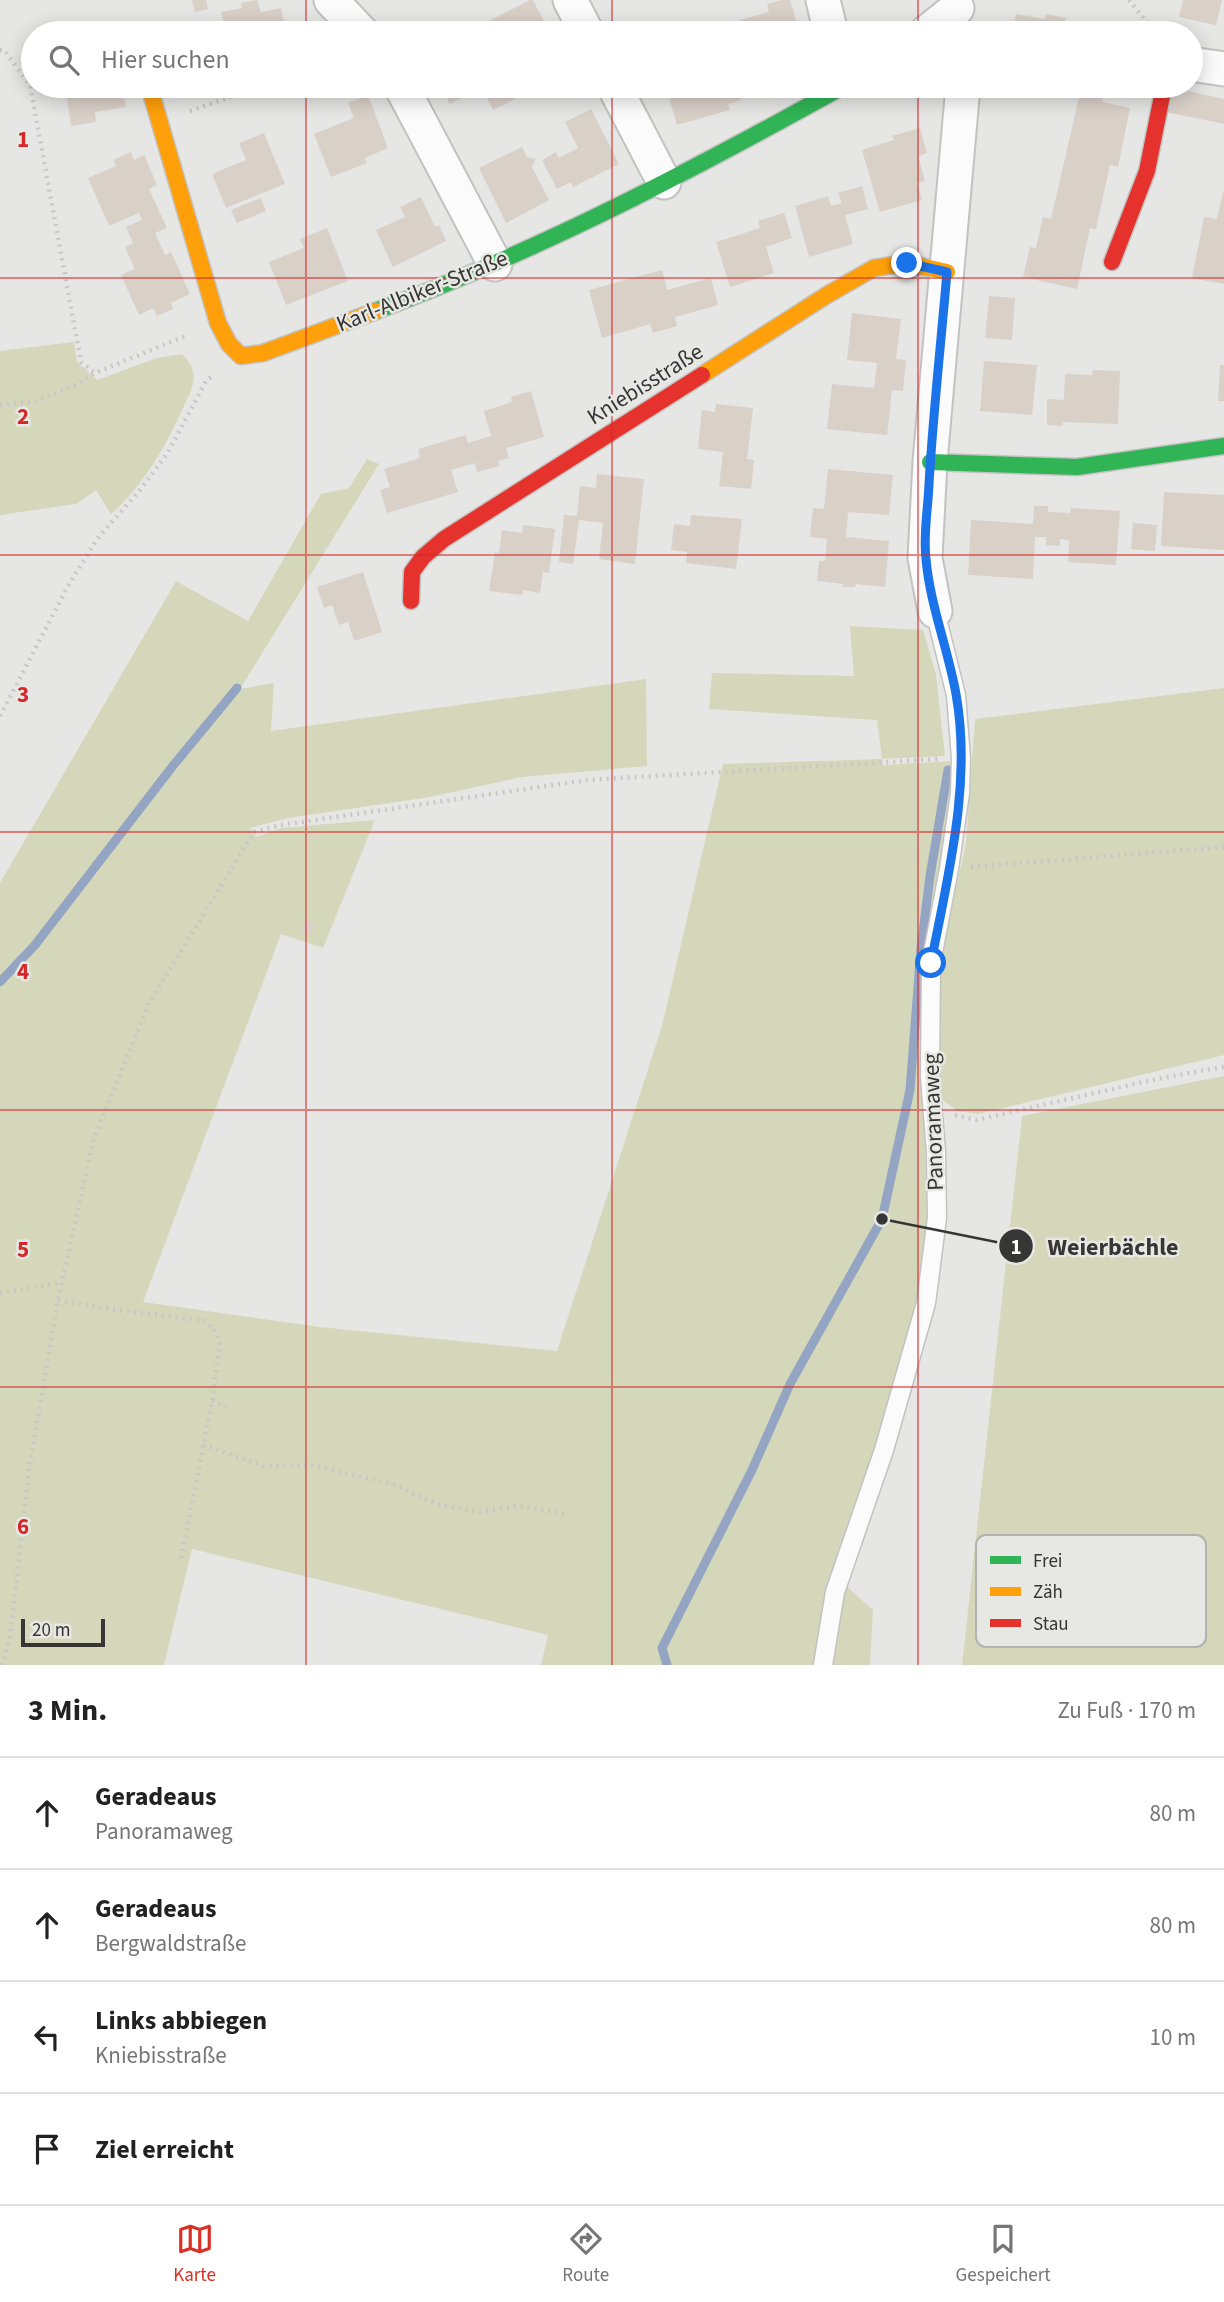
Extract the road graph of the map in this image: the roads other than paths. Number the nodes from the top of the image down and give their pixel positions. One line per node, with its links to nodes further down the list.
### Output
1 (331, 0): 4 (street)
2 (570, 0): 5 (street)
3 (822, 0): 6 (street)
4 (351, 21)
5 (581, 21)
6 (828, 21)
7 (1203, 66): 8 (street)
8 (1224, 69)
9 (153, 98): 17 (street, Karl-Albiker-Straße)
10 (407, 98): 17 (street)
11 (620, 98): 15 (street)
12 (823, 98): 15 (street, Karl-Albiker-Straße)
13 (962, 98): 18 (street)
14 (1162, 98): 16 (street)
15 (664, 182): 17 (street, Karl-Albiker-Straße)
16 (1112, 262)
17 (495, 264)
18 (947, 272): 20 (street); 21 (street, Kniebisstraße)
19 (1224, 446): 20 (street)
20 (930, 461): 22 (street)
21 (411, 601)
22 (935, 611): 23 (lane, Panoramaweg)
23 (823, 1665)

